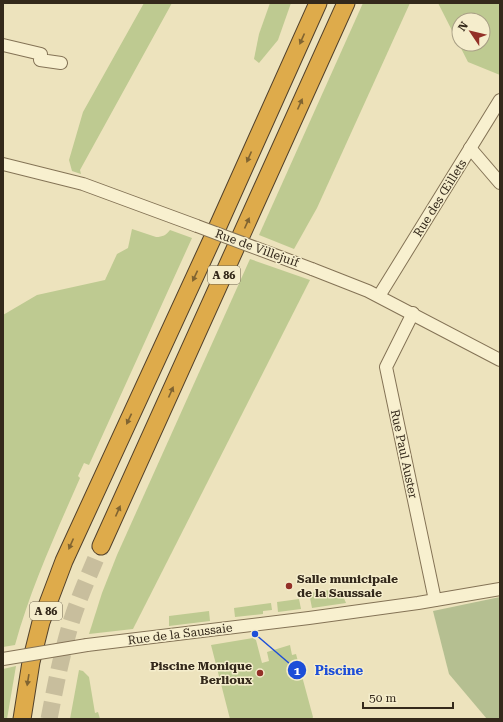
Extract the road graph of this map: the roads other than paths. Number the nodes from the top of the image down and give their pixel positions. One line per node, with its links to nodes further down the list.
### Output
1 (318, 3): 16 (highway, A 86, one-way to 16)
2 (346, 3): 12 (highway, A 86, one-way to 2)
3 (3, 45): 4 (street)
4 (61, 63)
5 (500, 100): 6 (street, Rue des Œillets)
6 (470, 148): 8 (street); 9 (street, Rue des Œillets)
7 (3, 164): 9 (street, Rue de Villejuif, bridge)
8 (500, 183)
9 (379, 296): 10 (street, Rue de Villejuif)
10 (413, 313): 11 (street, Rue de Villejuif); 14 (street, Rue Paul Auster)
11 (500, 360)
12 (101, 546)
13 (500, 589): 14 (street, Rue de la Saussaie)
14 (435, 600): 15 (street, Rue de la Saussaie, bridge)
15 (3, 659)
16 (22, 719)

